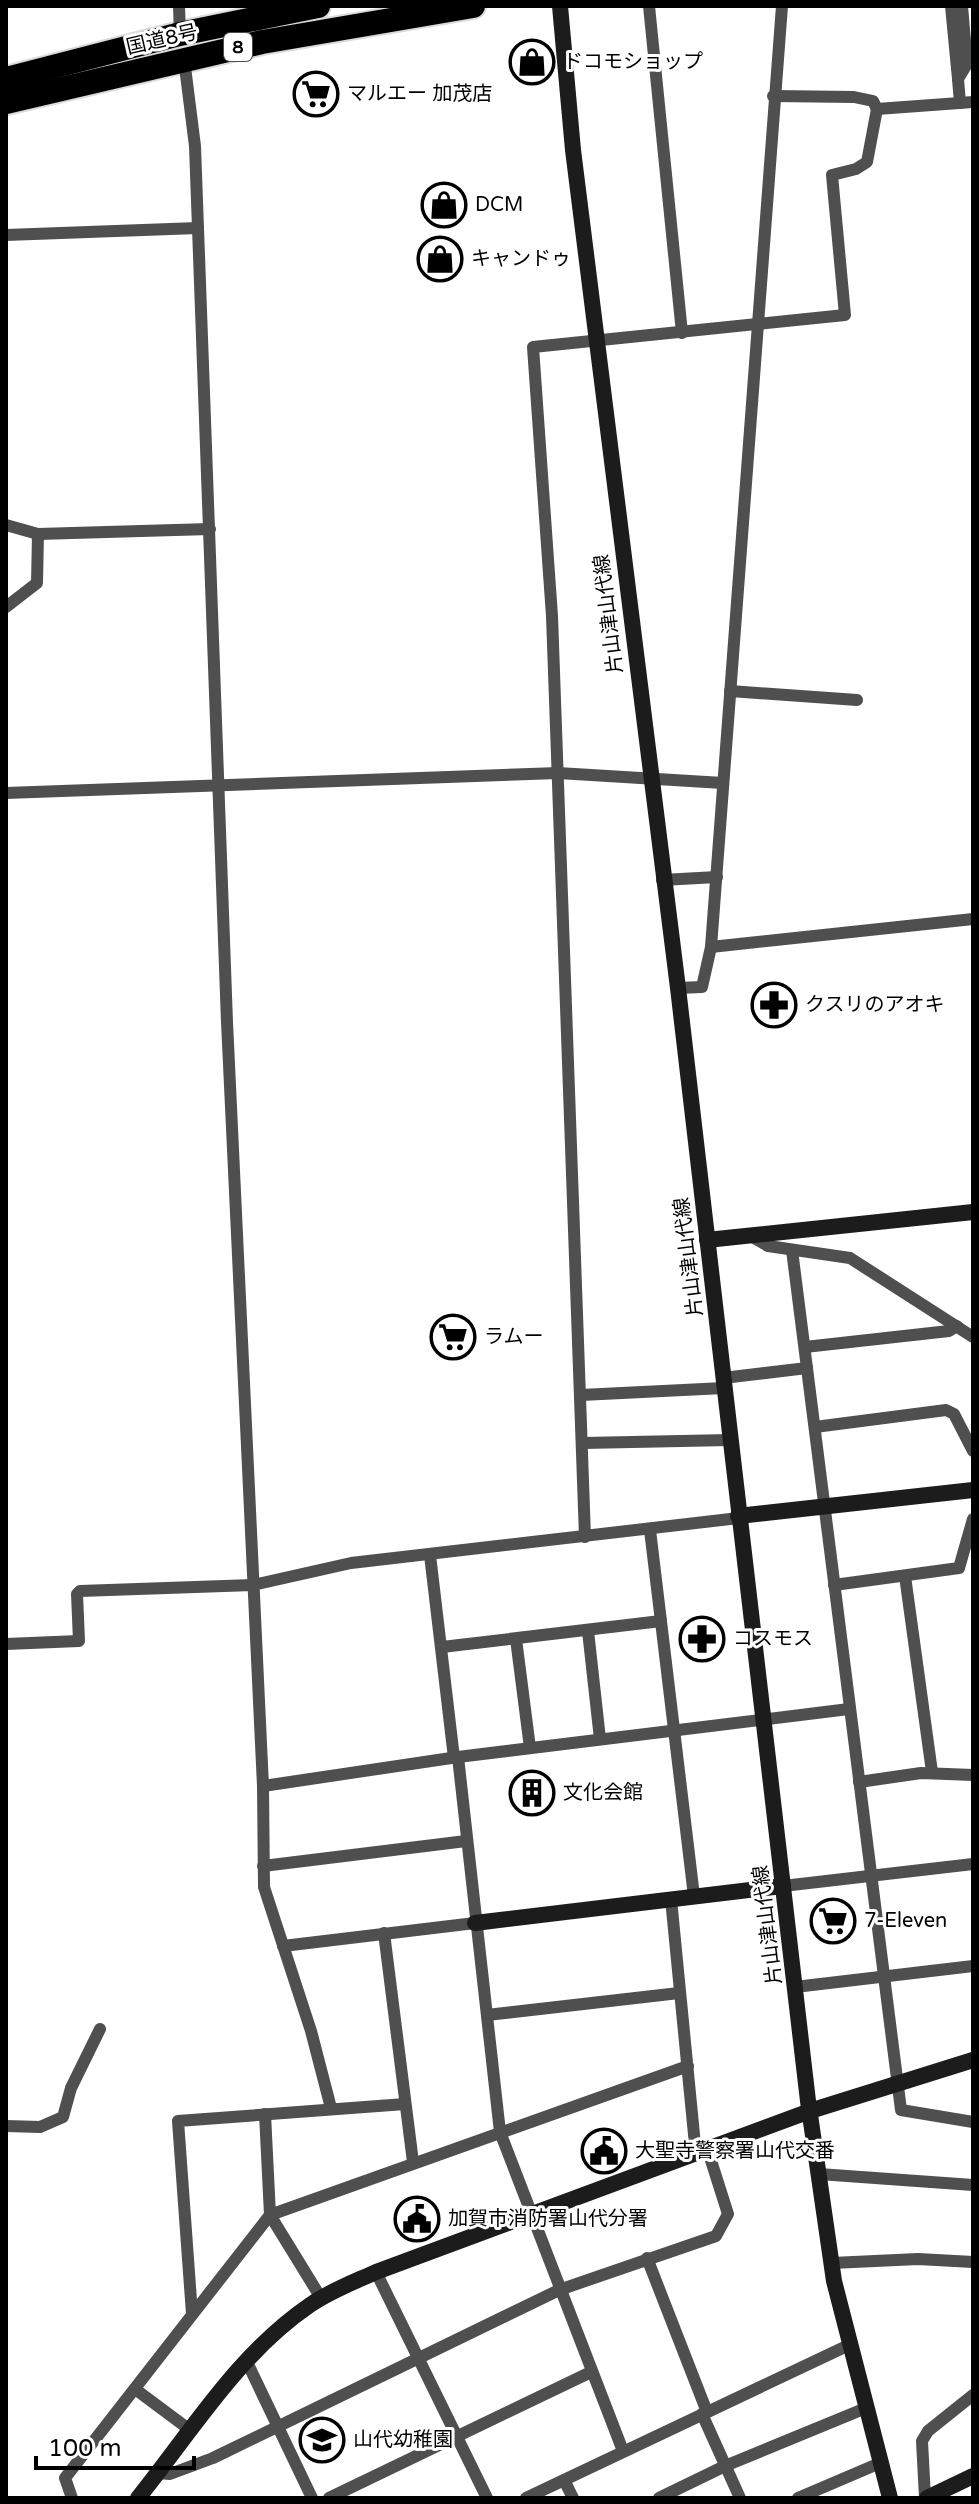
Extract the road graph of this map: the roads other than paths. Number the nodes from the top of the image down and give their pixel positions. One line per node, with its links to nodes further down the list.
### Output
1 (179, 6): 9 (street)
2 (318, 6): 9 (highway, 国道8号 / 8)
3 (473, 6): 10 (highway, 国道8号 / 8)
4 (560, 6): 21 (main road, 片山津山代線)
5 (649, 6): 20 (street)
6 (782, 6): 13 (street)
7 (951, 6): 12 (street)
8 (962, 6): 12 (street)
9 (180, 34): 11 (highway, 国道8号 / 8)
10 (184, 59): 14 (highway, 国道8号 / 8); 17 (street)
11 (6, 79)
12 (958, 79): 15 (street)
13 (773, 96): 16 (street); 19 (street)
14 (6, 102)
15 (967, 103): 16 (street)
16 (877, 109): 19 (street)
17 (198, 228): 18 (street); 23 (street)
18 (6, 235)
19 (757, 325): 20 (street); 26 (street)
20 (682, 333): 21 (street)
21 (598, 342): 28 (street); 29 (main road, 片山津山代線)
22 (6, 525): 24 (street)
23 (210, 529): 24 (street); 31 (street)
24 (38, 534): 25 (street)
25 (6, 607)
26 (730, 691): 27 (street); 30 (street)
27 (857, 700)
28 (558, 773): 29 (street); 31 (street); 49 (street)
29 (649, 777): 30 (street); 34 (main road, 片山津山代線)
30 (723, 783): 33 (street)
31 (220, 785): 32 (street); 62 (street)
32 (6, 793)
33 (717, 877): 34 (street); 36 (street)
34 (662, 880): 37 (main road, 片山津山代線)
35 (973, 919): 36 (street)
36 (711, 947): 37 (street)
37 (678, 988): 41 (main road, 片山津山代線)
38 (973, 1212): 39 (main road)
39 (824, 1226): 40 (main road); 43 (street)
40 (749, 1235): 41 (main road); 42 (street)
41 (707, 1240): 48 (main road, 片山津山代線)
42 (792, 1250): 43 (street); 46 (street)
43 (823, 1253): 44 (street)
44 (957, 1326): 45 (street); 46 (street)
45 (973, 1337)
46 (805, 1347): 47 (street)
47 (807, 1368): 48 (street); 50 (street)
48 (723, 1383): 49 (street); 51 (main road, 片山津山代線)
49 (581, 1395): 52 (street)
50 (815, 1427): 53 (street); 55 (street)
51 (730, 1440): 52 (street); 56 (main road, 片山津山代線)
52 (583, 1443): 59 (street)
53 (973, 1451)
54 (973, 1490): 55 (main road)
55 (823, 1506): 56 (main road); 63 (street)
56 (738, 1517): 58 (street); 70 (main road, 片山津山代線)
57 (973, 1519): 61 (street)
58 (650, 1530): 59 (street); 64 (street)
59 (585, 1537): 60 (street)
60 (430, 1555): 62 (street); 68 (street)
61 (905, 1576): 63 (street); 75 (street)
62 (253, 1585): 67 (street); 78 (street)
63 (834, 1585): 69 (street)
64 (661, 1621): 65 (street); 71 (street)
65 (588, 1631): 66 (street); 72 (street)
66 (516, 1639): 68 (street); 73 (street)
67 (6, 1644)
68 (442, 1647): 74 (street)
69 (849, 1709): 70 (street); 77 (street)
70 (761, 1721): 71 (street); 83 (main road, 片山津山代線)
71 (675, 1730): 72 (street); 84 (street)
72 (600, 1739): 73 (street)
73 (530, 1748): 74 (street)
74 (456, 1757): 78 (street); 79 (street)
75 (932, 1772): 76 (street); 77 (street)
76 (973, 1775)
77 (859, 1782): 82 (street)
78 (263, 1786): 81 (street)
79 (466, 1841): 81 (street); 86 (street)
80 (973, 1864): 82 (street)
81 (263, 1866): 88 (street)
82 (872, 1876): 83 (street); 90 (street)
83 (783, 1886): 84 (main road); 91 (main road, 片山津山代線)
84 (694, 1896): 85 (main road)
85 (671, 1899): 86 (main road); 92 (street)
86 (475, 1923): 87 (street); 93 (street)
87 (384, 1933): 88 (street); 98 (street)
88 (283, 1946): 99 (street)
89 (973, 1966): 90 (street)
90 (884, 1977): 91 (street); 97 (street)
91 (795, 1987): 100 (main road, 片山津山代線)
92 (679, 1993): 93 (street); 96 (street)
93 (487, 2015): 104 (street)
94 (100, 2029): 103 (street)
95 (973, 2060): 97 (main road)
96 (688, 2066): 104 (street); 105 (street)
97 (897, 2081): 100 (main road); 102 (street)
98 (405, 2104): 99 (street); 106 (street)
99 (331, 2108): 101 (street)
100 (810, 2111): 105 (main road); 107 (main road, 片山津山代線)
101 (265, 2114): 109 (street); 117 (street)
102 (973, 2122)
103 (6, 2126)
104 (500, 2132): 106 (street); 110 (street)
105 (702, 2153): 110 (main road); 111 (street)
106 (413, 2162): 109 (street)
107 (819, 2174): 108 (street); 113 (main road, 片山津山代線)
108 (973, 2185)
109 (270, 2215): 116 (street); 117 (street)
110 (531, 2215): 114 (main road); 115 (street)
111 (647, 2258): 115 (street); 125 (street)
112 (973, 2262): 113 (street)
113 (832, 2263): 118 (main road, 片山津山代線)
114 (376, 2272): 116 (main road); 119 (street)
115 (559, 2290): 119 (street); 121 (street)
116 (321, 2298): 120 (main road)
117 (192, 2314): 122 (street)
118 (849, 2345): 124 (main road, 片山津山代線); 125 (street)
119 (420, 2359): 126 (street); 128 (street)
120 (246, 2360): 126 (street); 127 (main road)
121 (591, 2372): 128 (street); 129 (street)
122 (135, 2389): 127 (street); 135 (street)
123 (973, 2395): 146 (street)
124 (866, 2408): 130 (main road, 片山津山代線); 131 (street)
125 (704, 2413): 129 (street); 131 (street)
126 (279, 2426): 132 (street); 137 (street)
127 (190, 2430): 132 (main road)
128 (457, 2434): 138 (street); 139 (street)
129 (623, 2451): 134 (street)
130 (880, 2463): 144 (street); 145 (main road, 片山津山代線)
131 (725, 2466): 142 (street); 143 (street)
132 (158, 2473): 136 (main road)
133 (973, 2476): 146 (main road)
134 (564, 2480): 140 (street); 141 (street)
135 (72, 2498)
136 (138, 2498)
137 (312, 2498)
138 (329, 2498)
139 (487, 2498)
140 (526, 2498)
141 (573, 2498)
142 (659, 2498)
143 (740, 2498)
144 (798, 2498)
145 (890, 2498)
146 (926, 2498)

